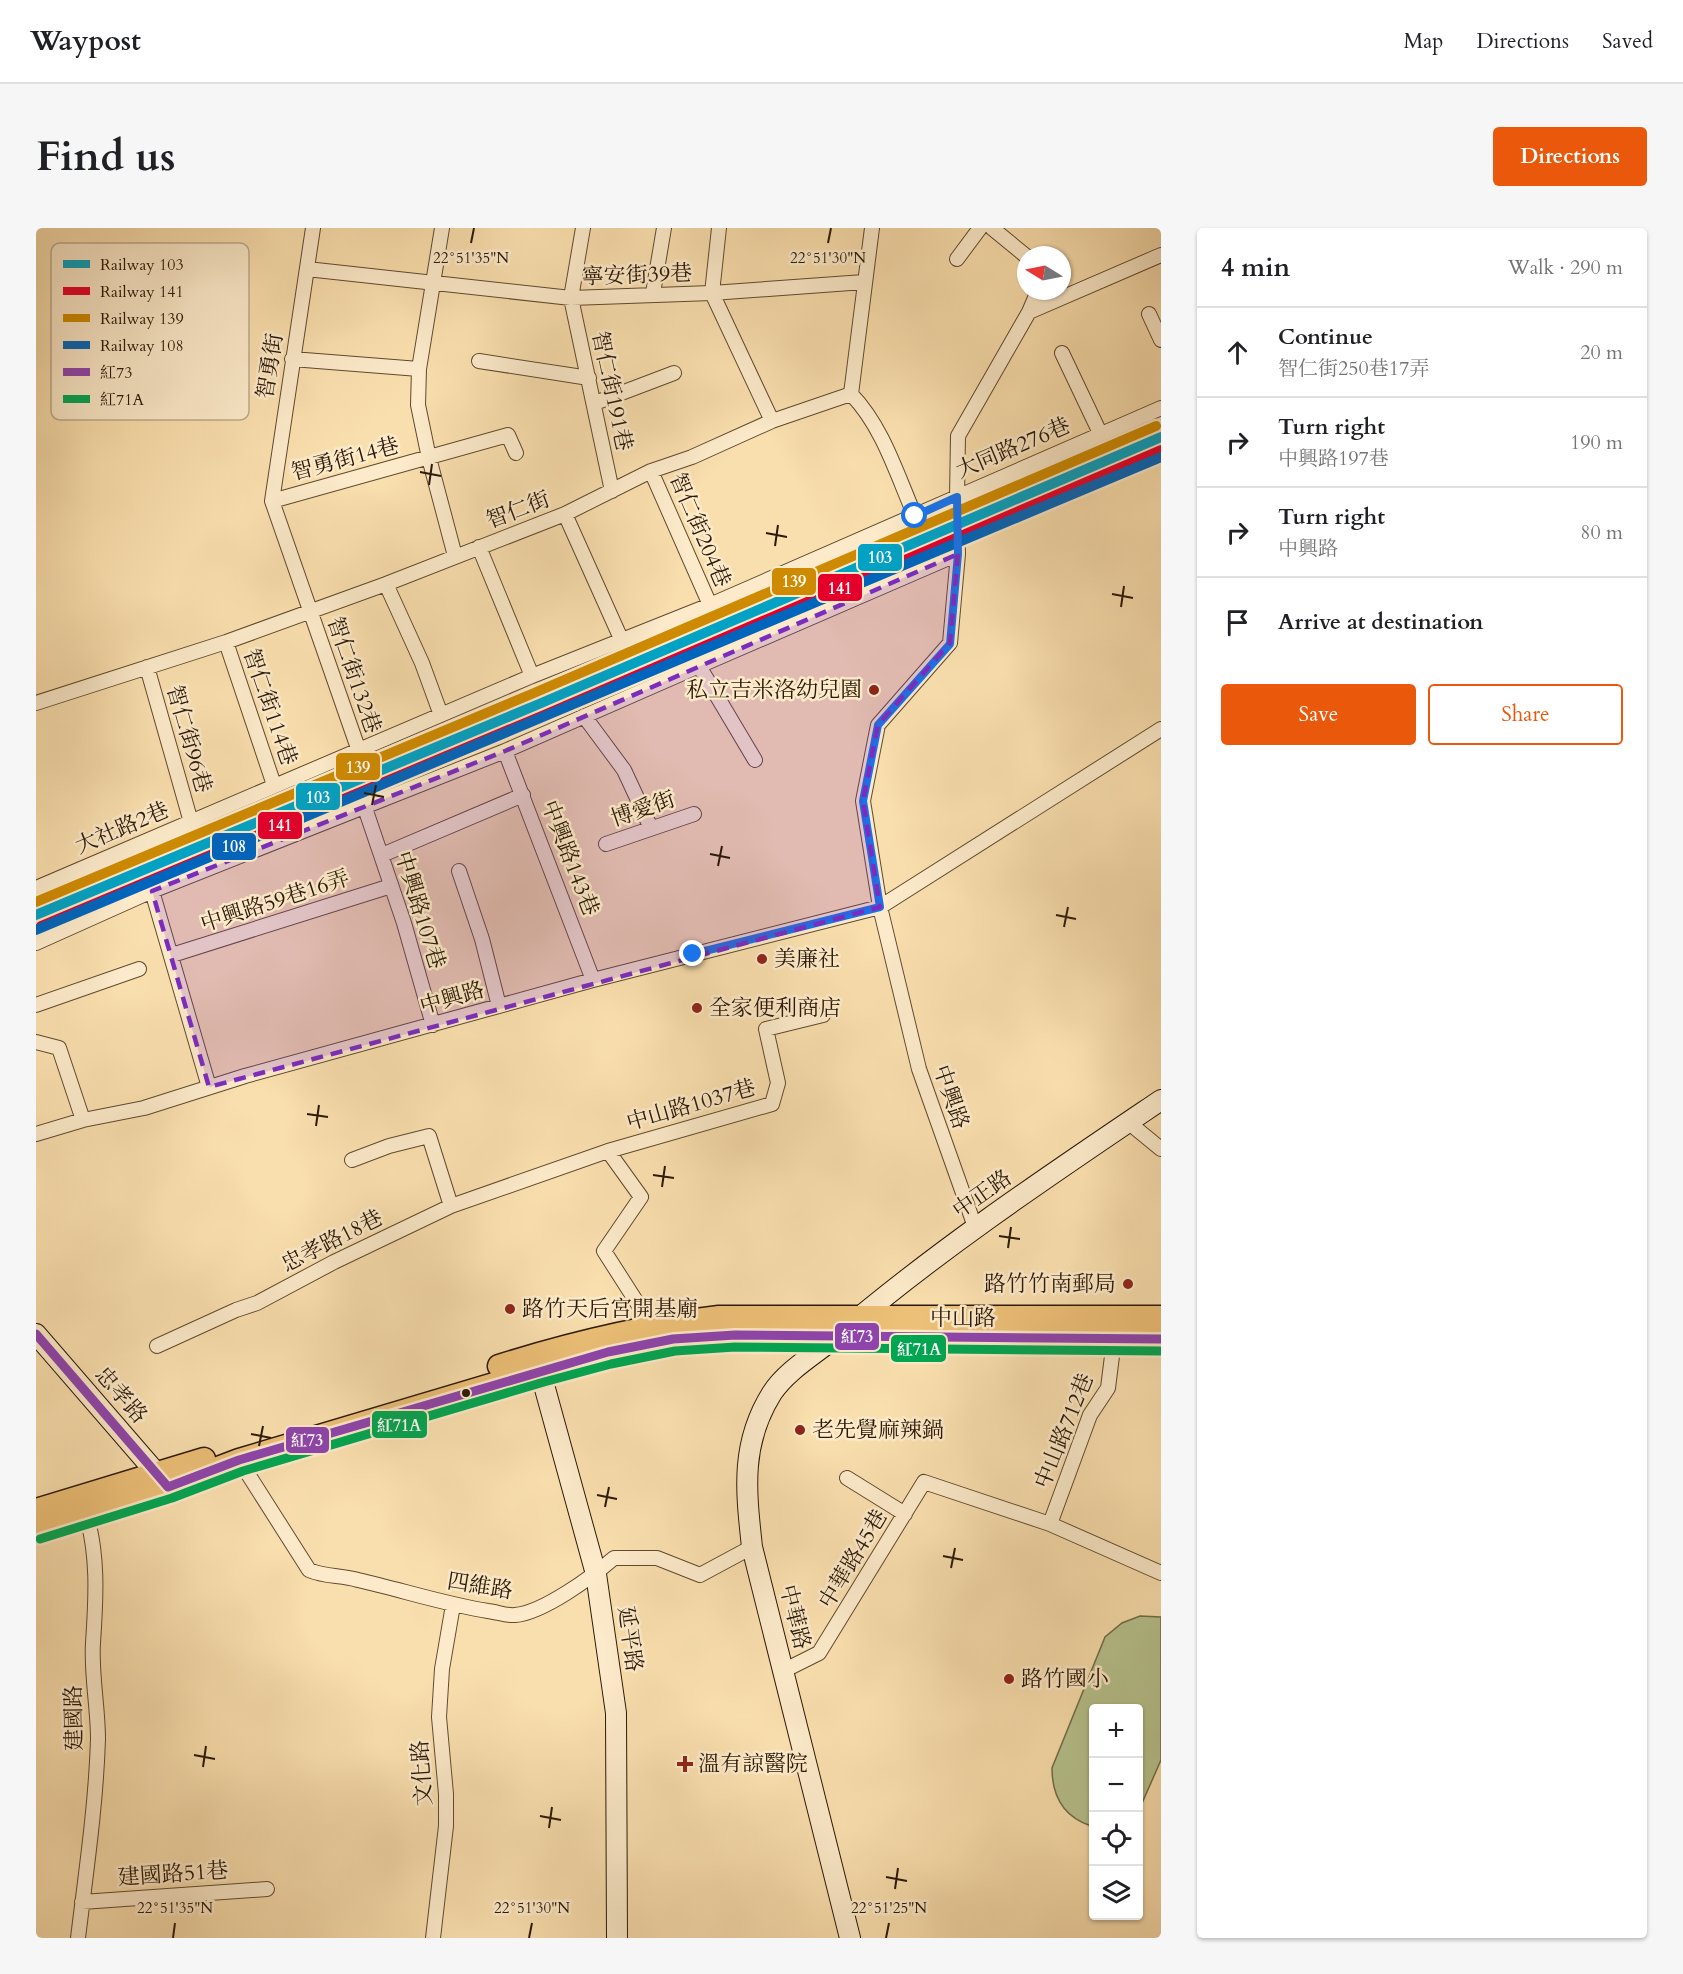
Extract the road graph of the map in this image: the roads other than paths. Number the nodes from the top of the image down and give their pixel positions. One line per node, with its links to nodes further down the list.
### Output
1 (314, 228): 12 (street, 智勇街)
2 (442, 228): 13 (street)
3 (583, 228): 17 (street)
4 (664, 228): 15 (street)
5 (719, 228): 16 (street, 寧安街39巷)
6 (872, 228): 14 (street)
7 (980, 228): 11 (street)
8 (992, 228): 9 (street)
9 (1017, 249)
10 (1161, 255): 19 (street)
11 (957, 260)
12 (307, 269): 13 (street, 寧安街39巷); 23 (street, 智勇街)
13 (433, 282): 17 (street, 寧安街39巷); 25 (street)
14 (864, 282): 16 (street); 28 (street)
15 (653, 293): 16 (street, 寧安街39巷); 17 (street, 寧安街39巷)
16 (712, 293): 31 (street)
17 (571, 298): 27 (street, 智仁街191巷)
18 (1034, 300): 19 (street, 大同路276巷)
19 (1029, 312): 37 (street, 大同路276巷)
20 (1149, 314): 21 (street)
21 (1161, 340)
22 (1062, 353): 32 (street)
23 (292, 359): 25 (street); 38 (street, 智勇街)
24 (479, 361): 27 (street)
25 (419, 369): 34 (street)
26 (674, 373): 29 (street)
27 (589, 378): 29 (street, 智仁街191巷)
28 (851, 394): 31 (street, 智仁街); 40 (street)
29 (595, 404): 36 (street, 智仁街191巷)
30 (1161, 408): 32 (street, 大同路276巷)
31 (772, 421): 35 (street, 智仁街)
32 (1100, 433): 37 (street, 大同路276巷)
33 (516, 453): 34 (street, 智勇街14巷)
34 (429, 458): 38 (street, 智勇街14巷); 43 (street)
35 (651, 471): 36 (street, 智仁街); 45 (street, 智仁街204巷)
36 (612, 491): 39 (street, 智仁街)
37 (957, 497): 40 (street, 大社路2巷); 42 (street)
38 (272, 501): 46 (street, 智勇街)
39 (565, 514): 41 (street, 智仁街); 47 (street)
40 (915, 516): 45 (street, 大社路2巷)
41 (479, 547): 43 (street, 智仁街); 51 (street)
42 (958, 554): 49 (street); 71 (street)
43 (455, 556): 44 (street, 智仁街)
44 (386, 584): 46 (street, 智仁街); 53 (street)
45 (710, 605): 47 (street, 大社路2巷)
46 (310, 612): 48 (street, 智仁街); 56 (street, 智仁街132巷)
47 (622, 641): 51 (street, 大社路2巷)
48 (226, 642): 50 (street, 智仁街); 59 (street, 智仁街114巷)
49 (699, 666): 54 (street); 58 (street)
50 (147, 668): 52 (street, 智仁街); 63 (street, 智仁街96巷)
51 (532, 676): 53 (street, 大社路2巷)
52 (36, 703)
53 (441, 715): 56 (street, 大社路2巷)
54 (584, 716): 57 (street); 64 (street)
55 (1161, 729): 71 (street, 中興路)
56 (359, 751): 59 (street, 大社路2巷)
57 (505, 752): 60 (street, 中興路143巷); 61 (street)
58 (755, 760)
59 (274, 785): 63 (street, 大社路2巷)
60 (523, 795): 66 (street); 75 (street, 中興路143巷)
61 (365, 808): 66 (street, 中興路107巷); 70 (street)
62 (694, 814): 64 (street, 博愛街)
63 (191, 822): 69 (street, 大社路2巷)
64 (651, 828): 65 (street, 博愛街)
65 (606, 844)
66 (382, 855): 68 (street, 中興路107巷)
67 (459, 871): 77 (street)
68 (391, 886): 73 (street, 中興路59巷16弄); 79 (street, 中興路107巷)
69 (36, 888)
70 (152, 891): 72 (street); 73 (street)
71 (880, 907): 75 (street, 中興路); 91 (street, 中興路)
72 (36, 943)
73 (172, 955): 81 (street)
74 (140, 969): 76 (street)
75 (593, 980): 77 (street, 中興路)
76 (36, 1005)
77 (499, 1006): 79 (street, 中興路)
78 (823, 1015): 87 (street, 中山路1037巷)
79 (433, 1025): 81 (street, 中興路)
80 (36, 1042): 83 (street)
81 (209, 1087): 83 (street, 中興路)
82 (1161, 1100): 84 (street, 中正路)
83 (83, 1120): 85 (street, 中興路)
84 (1128, 1122): 86 (street); 91 (street, 中正路)
85 (36, 1134)
86 (1161, 1149)
87 (608, 1151): 89 (street, 中山路1037巷); 94 (street)
88 (352, 1160): 90 (street)
89 (527, 1178): 90 (street, 忠孝路18巷)
90 (452, 1206): 99 (street, 忠孝路18巷)
91 (975, 1227): 93 (street, 中正路)
92 (1161, 1317): 95 (main road, 中山路)
93 (858, 1318): 94 (main road, 中山路); 95 (main road, 中山路); 97 (street, 中正路)
94 (652, 1326): 100 (main road, 中山路)
95 (1115, 1329): 97 (main road, 中山路); 98 (main road, 中山路); 108 (street, 中山路712巷)
96 (36, 1334): 103 (street, 忠孝路)
97 (837, 1336): 100 (main road, 中山路); 110 (street, 中華路)
98 (1161, 1339)
99 (157, 1346)
100 (538, 1362): 101 (main road, 中山路); 103 (main road, 中山路); 112 (street, 延平路)
101 (239, 1460): 103 (main road, 中山路); 113 (street, 四維路)
102 (847, 1478): 107 (street)
103 (163, 1480): 105 (main road, 中山路)
104 (924, 1482): 107 (street, 中華路45巷); 108 (street, 中山路712巷)
105 (84, 1506): 106 (main road, 中山路); 109 (main road, 中山路); 116 (street, 建國路)
106 (36, 1510)
107 (904, 1514): 114 (street, 中華路45巷)
108 (1050, 1524): 111 (street, 中山路712巷)
109 (36, 1528)
110 (752, 1547): 112 (street, 四維路); 114 (street, 中華路)
111 (1161, 1573)
112 (596, 1574): 113 (street, 四維路); 119 (street, 延平路)
113 (453, 1605): 118 (street, 文化路)
114 (783, 1671): 120 (street, 中華路)
115 (267, 1889): 116 (street, 建國路51巷)
116 (82, 1902): 117 (street, 建國路)
117 (78, 1938)
118 (433, 1938)
119 (617, 1938)
120 (850, 1938)

